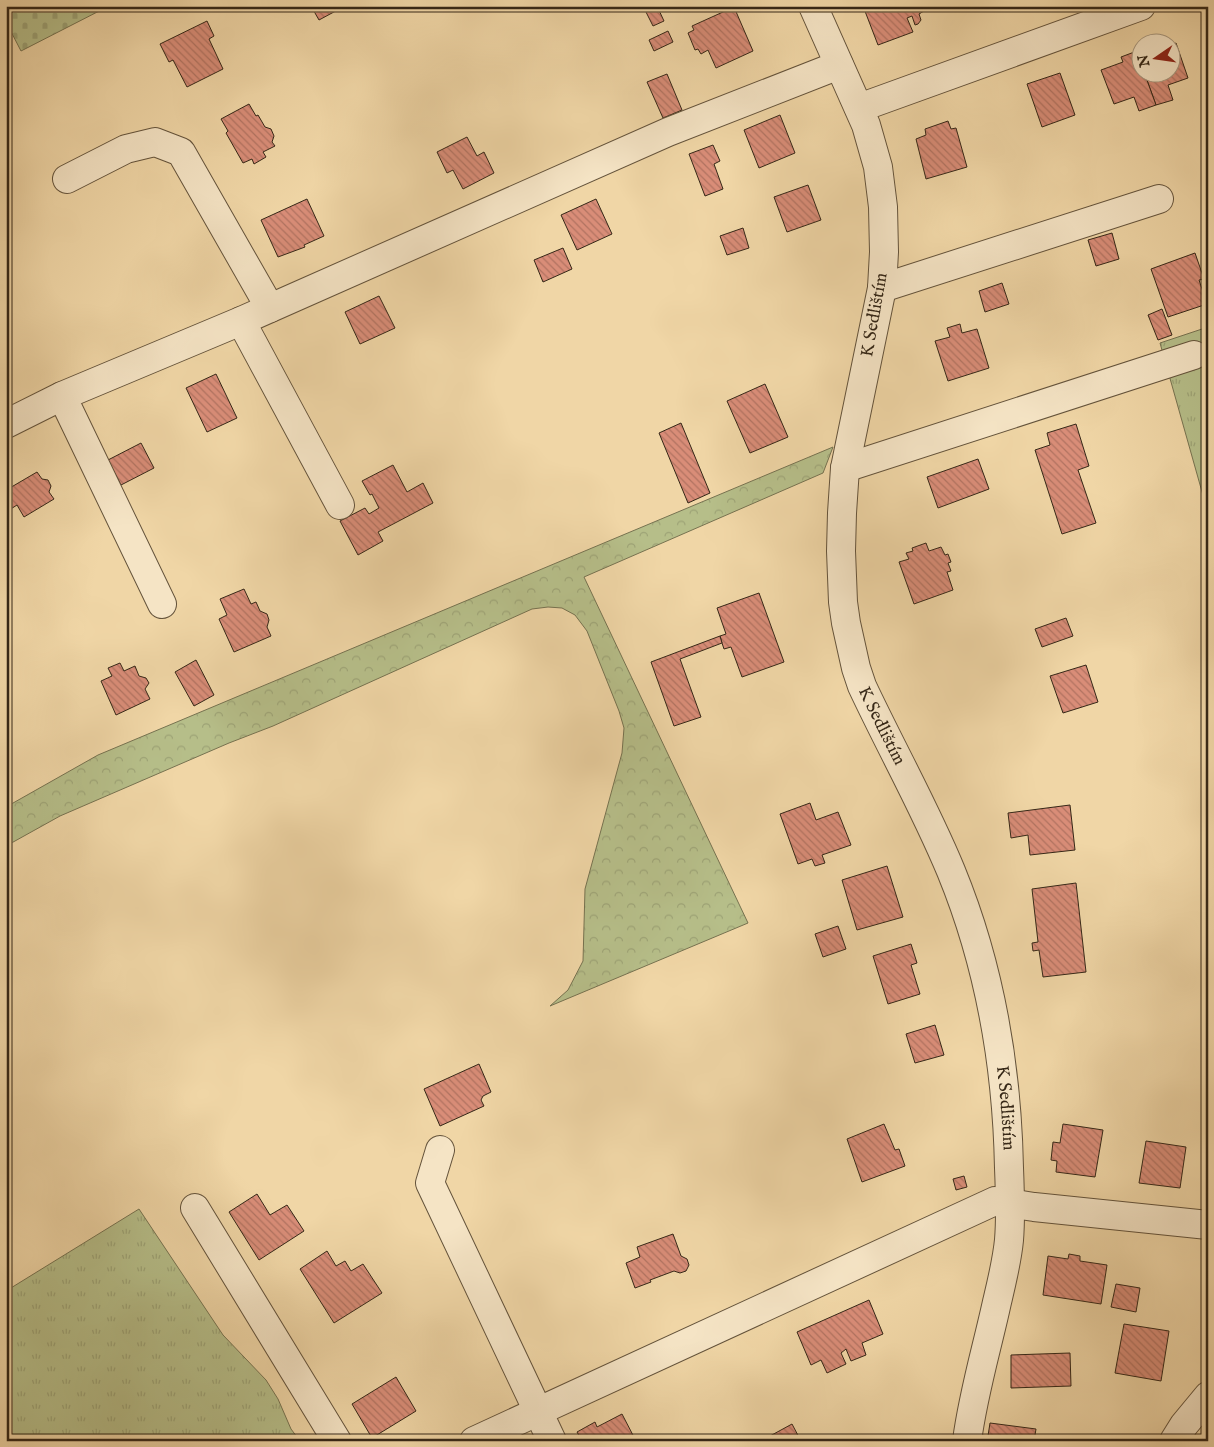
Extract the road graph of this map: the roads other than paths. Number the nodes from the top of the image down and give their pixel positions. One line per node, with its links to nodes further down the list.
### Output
1 (813, 6): 3 (street, K Sedlištím)
2 (1141, 6): 4 (street)
3 (839, 65): 4 (street, K Sedlištím); 8 (street)
4 (859, 108): 7 (street, K Sedlištím)
5 (67, 180): 8 (street)
6 (1159, 199): 7 (street)
7 (882, 288): 13 (street, K Sedlištím)
8 (270, 308): 9 (street)
9 (241, 321): 11 (street); 14 (street)
10 (1194, 355): 13 (street)
11 (62, 396): 12 (street); 15 (street)
12 (6, 424)
13 (845, 468): 17 (street, K Sedlištím)
14 (340, 505)
15 (162, 604)
16 (440, 1150): 21 (street)
17 (1010, 1202): 19 (street); 21 (street); 25 (street, K Sedlištím)
18 (195, 1208): 22 (street)
19 (1208, 1225)
20 (1208, 1396): 26 (street)
21 (537, 1412): 23 (street); 24 (street)
22 (337, 1441)
23 (474, 1441)
24 (552, 1441)
25 (967, 1441)
26 (1174, 1441)

